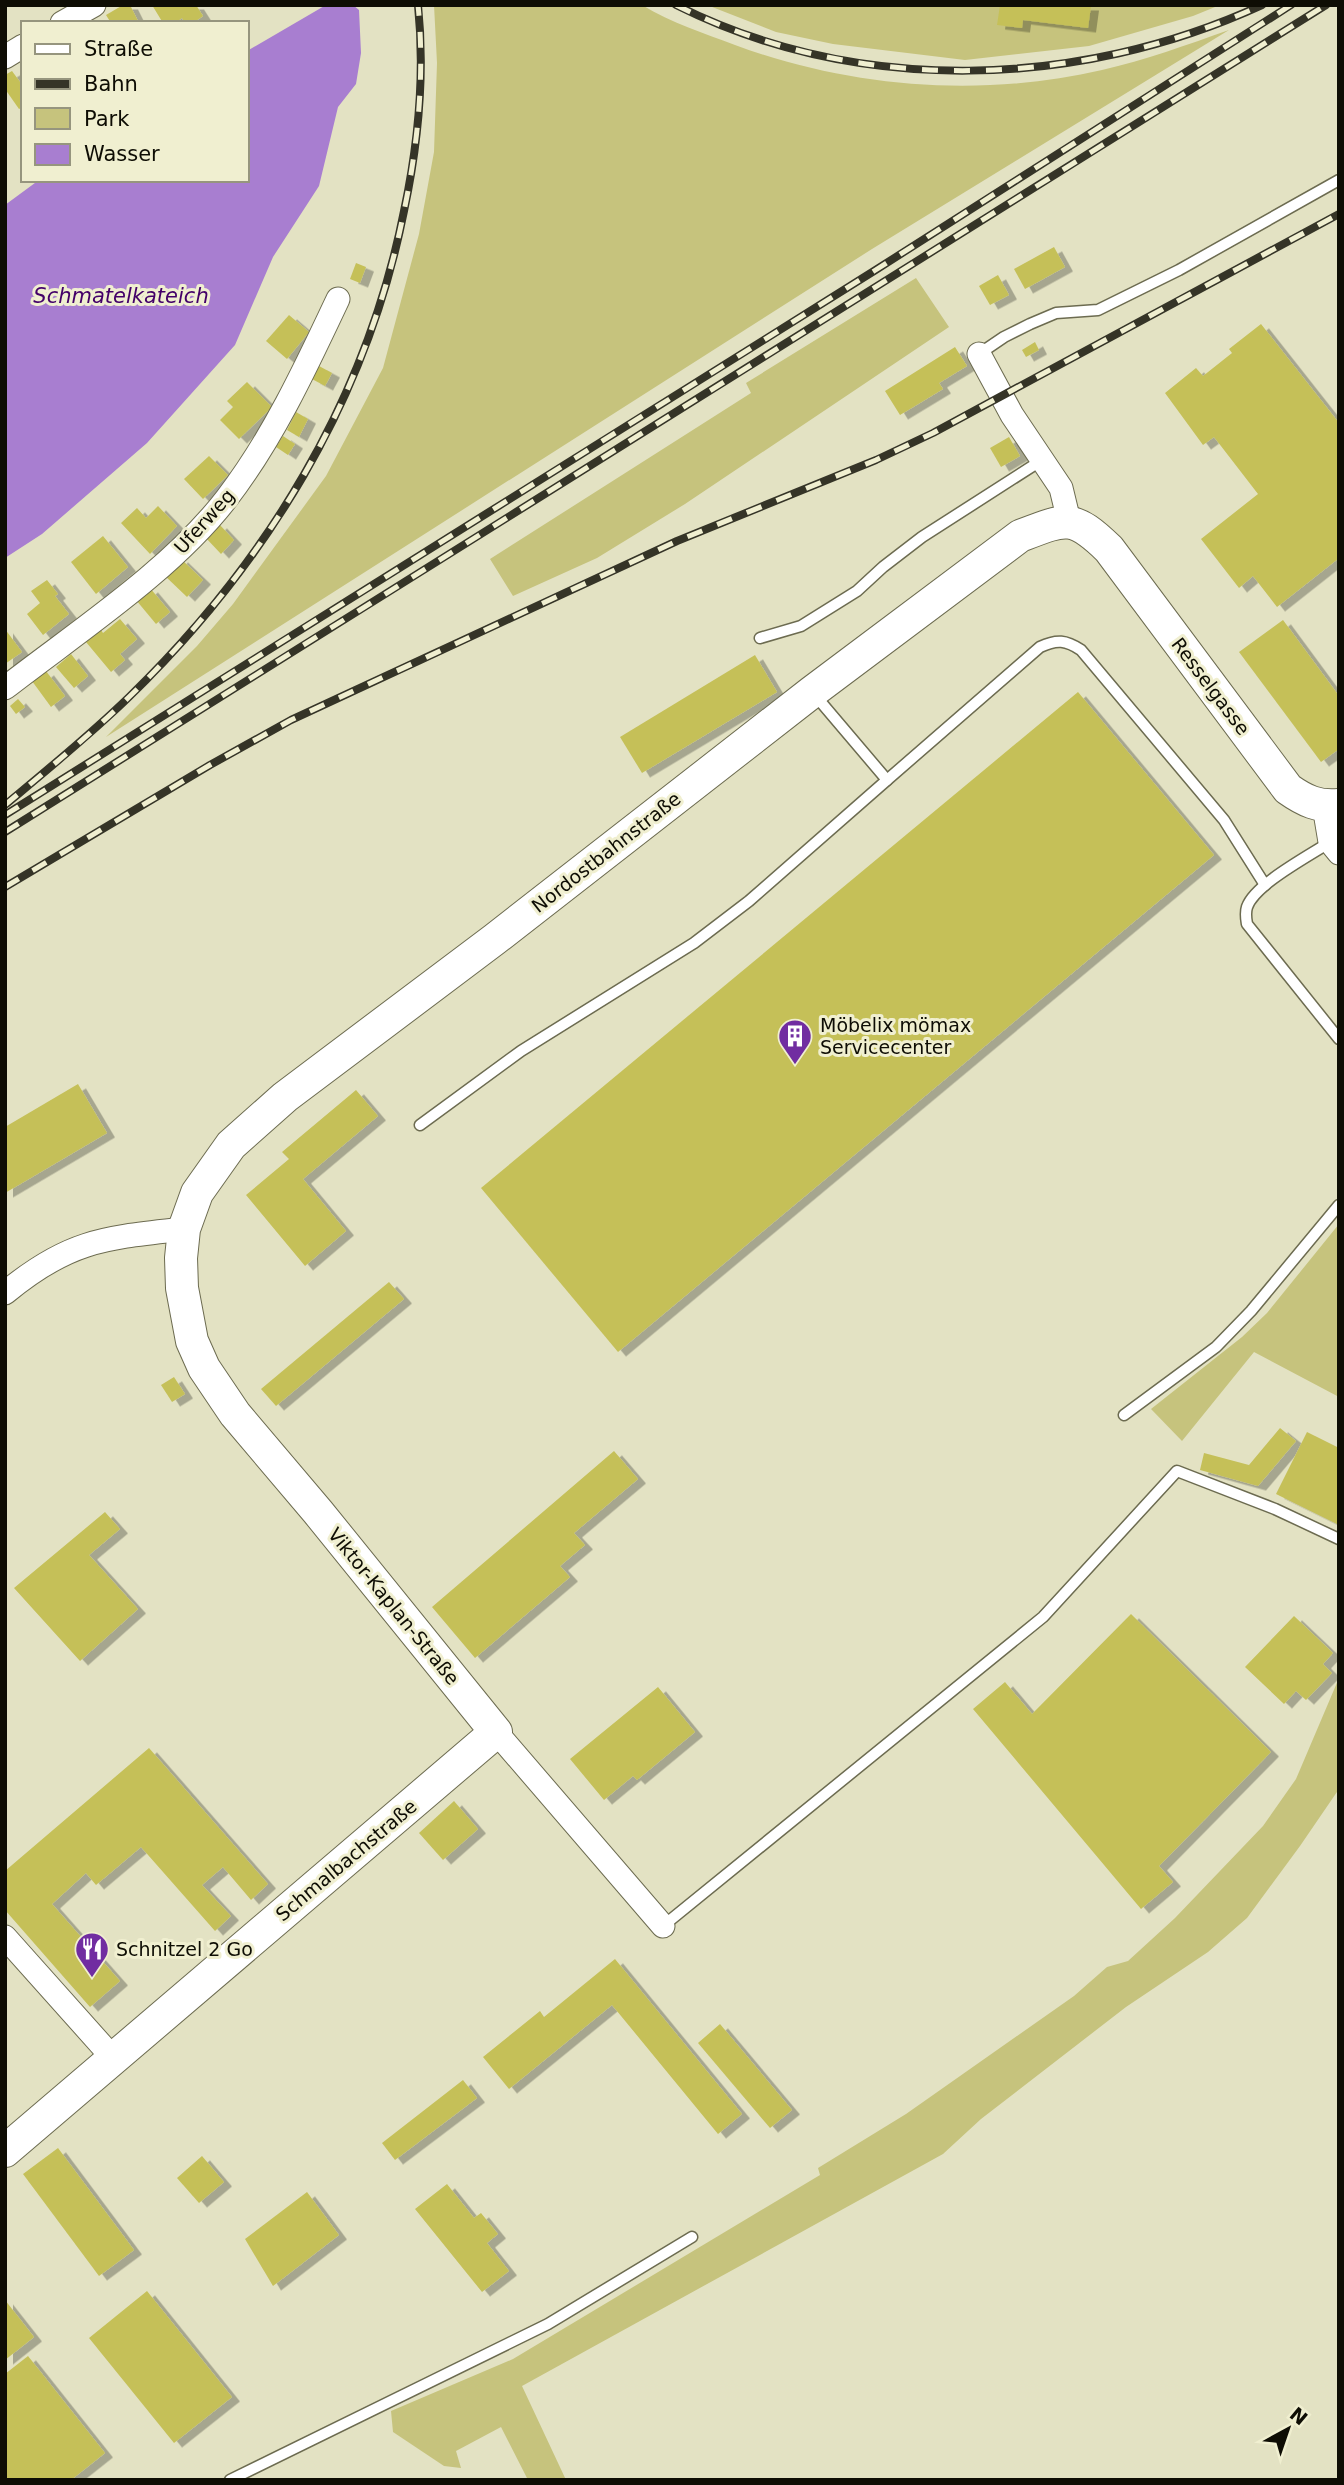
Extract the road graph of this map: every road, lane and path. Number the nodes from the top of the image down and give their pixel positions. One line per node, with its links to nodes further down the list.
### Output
1 (94, 5): 2 (street)
2 (66, 21)
3 (21, 47): 4 (street)
4 (5, 57)
5 (1339, 180): 7 (lane)
6 (338, 299): 11 (street, Uferweg)
7 (979, 354): 8 (street)
8 (1042, 460): 9 (street); 10 (lane)
9 (1069, 521): 12 (street, Nordostbahnstraße); 14 (street, Resselgasse)
10 (760, 638)
11 (5, 688)
12 (812, 692): 13 (lane); 20 (street, Nordostbahnstraße)
13 (887, 780): 16 (lane); 18 (lane)
14 (1331, 806): 15 (street, Resselgasse)
15 (1335, 848): 16 (lane)
16 (1265, 885): 17 (lane)
17 (1339, 1040)
18 (420, 1125)
19 (1339, 1205): 22 (lane)
20 (182, 1243): 21 (street); 24 (street, Viktor-Kaplan-Straße)
21 (5, 1293)
22 (1124, 1415)
23 (1339, 1539): 25 (lane)
24 (496, 1732): 25 (street, Viktor-Kaplan-Straße); 27 (street, Schmalbachstraße)
25 (663, 1926)
26 (5, 1937): 27 (street)
27 (113, 2058): 28 (street, Schmalbachstraße)
28 (5, 2151)
29 (692, 2237): 30 (lane)
30 (230, 2480)

